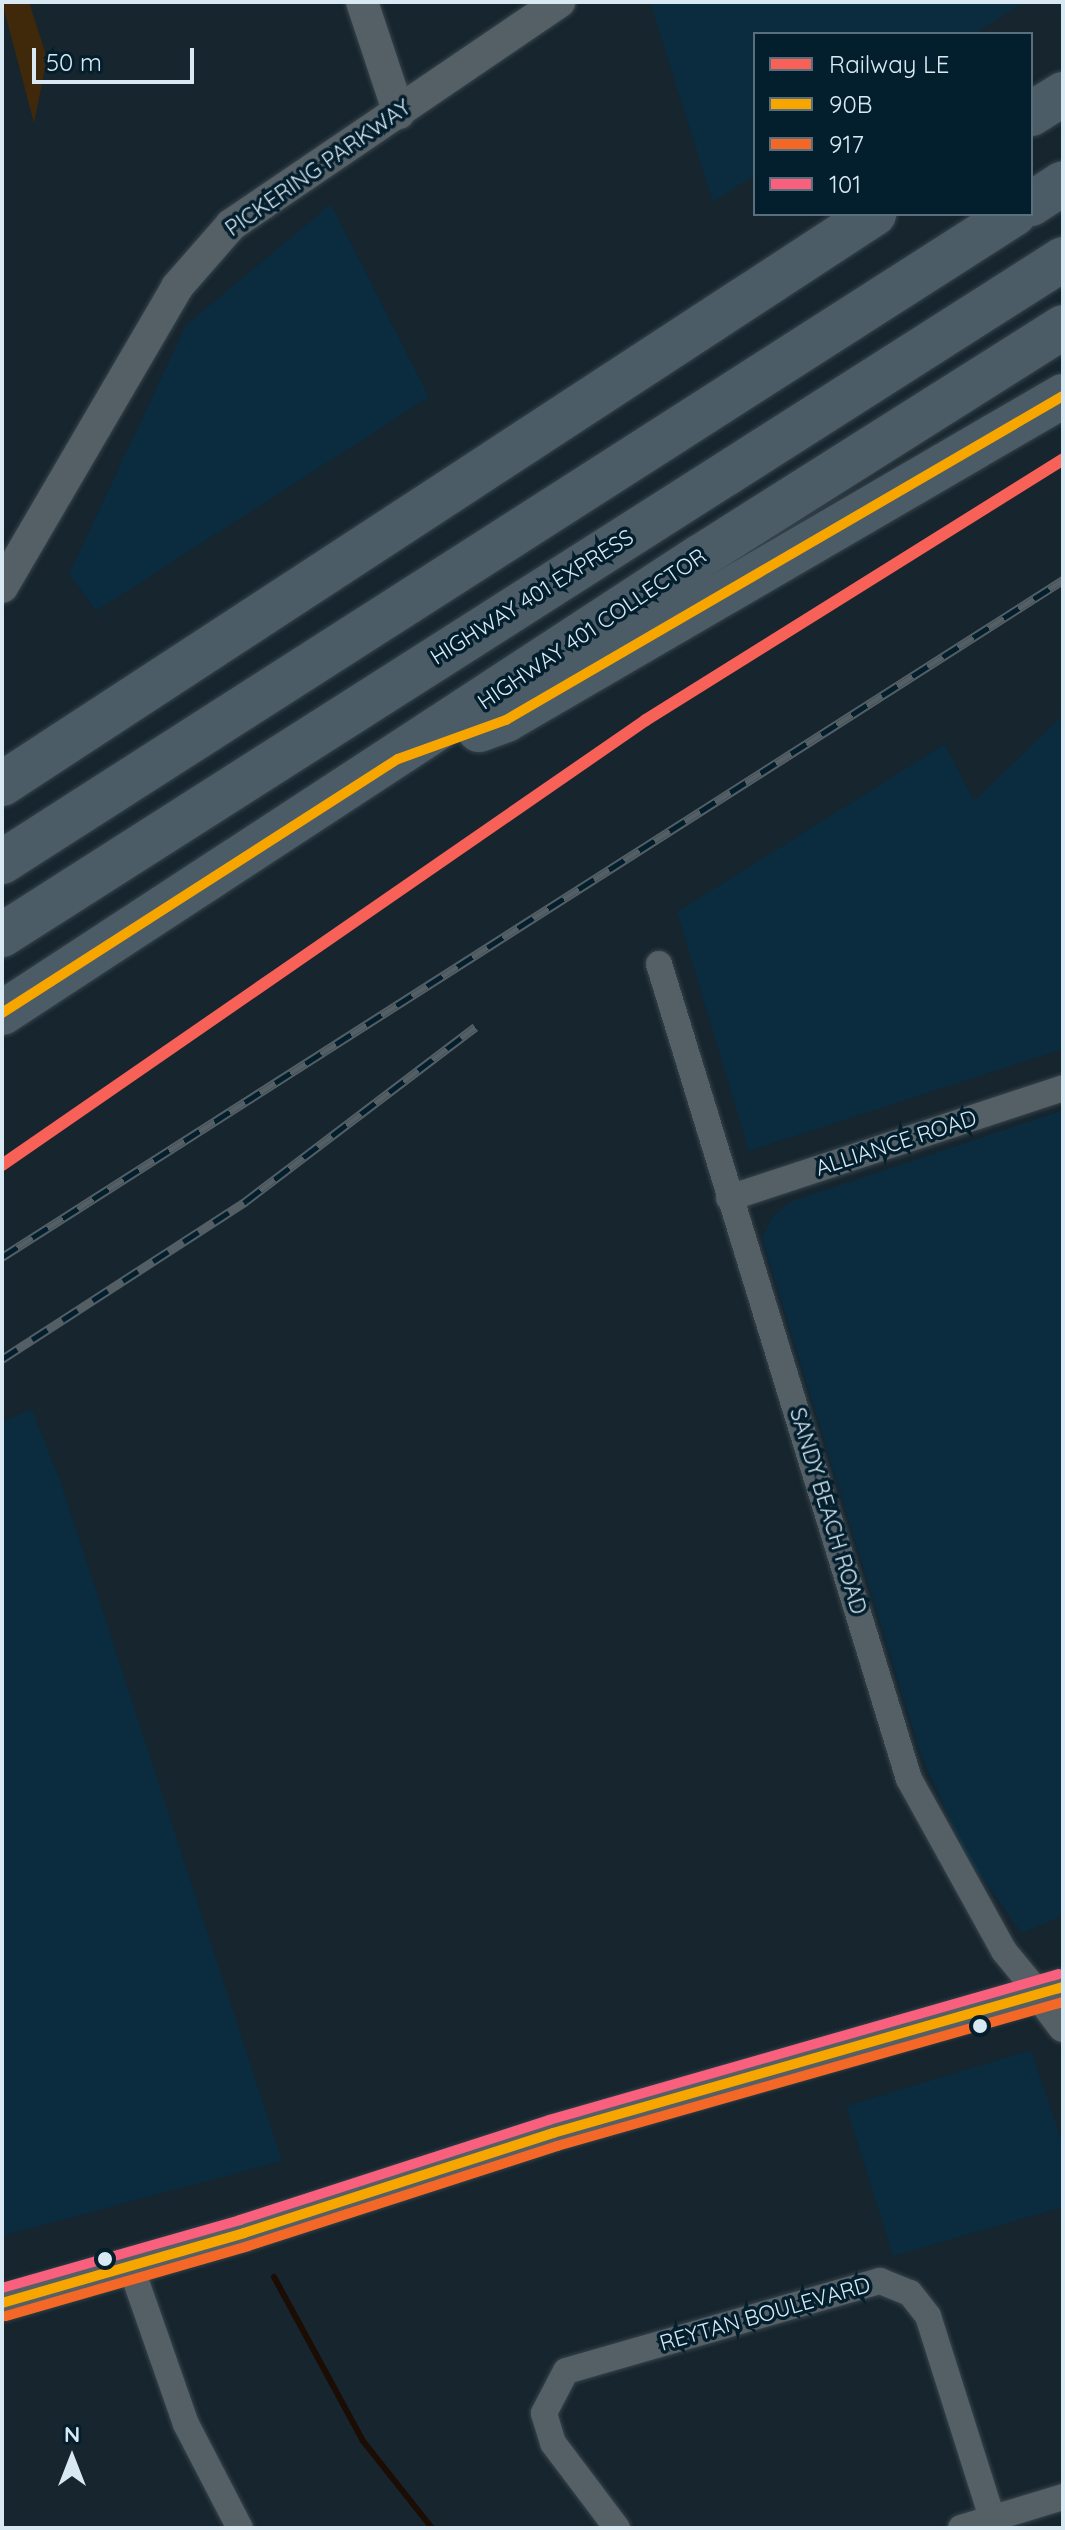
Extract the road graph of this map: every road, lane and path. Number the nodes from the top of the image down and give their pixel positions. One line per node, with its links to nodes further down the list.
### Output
1 (362, 2): 4 (street)
2 (559, 2): 4 (street, PICKERING PARKWAY)
3 (1063, 94): 5 (highway)
4 (399, 113): 13 (street, PICKERING PARKWAY)
5 (1033, 113)
6 (1063, 183): 7 (highway)
7 (1033, 203)
8 (871, 216): 15 (highway)
9 (1011, 216): 16 (highway)
10 (1063, 259): 17 (highway, HIGHWAY 401 EXPRESS)
11 (1063, 327): 14 (highway, HIGHWAY 401 COLLECTOR)
12 (1063, 396): 14 (highway)
13 (2, 587)
14 (398, 759): 19 (highway, HIGHWAY 401 COLLECTOR)
15 (2, 784)
16 (2, 862)
17 (2, 935)
18 (659, 964): 21 (street, SANDY BEACH ROAD)
19 (2, 1013)
20 (1063, 1088): 21 (street, ALLIANCE ROAD)
21 (729, 1198): 22 (street, SANDY BEACH ROAD)
22 (1051, 1991): 23 (street, SANDY BEACH ROAD); 24 (main road)
23 (1063, 2026)
24 (131, 2267): 25 (main road); 28 (street)
25 (2, 2303)
26 (1063, 2497): 27 (street)
27 (992, 2518): 29 (street, REYTAN BOULEVARD); 30 (street)
28 (240, 2528)
29 (617, 2528)
30 (961, 2528)

